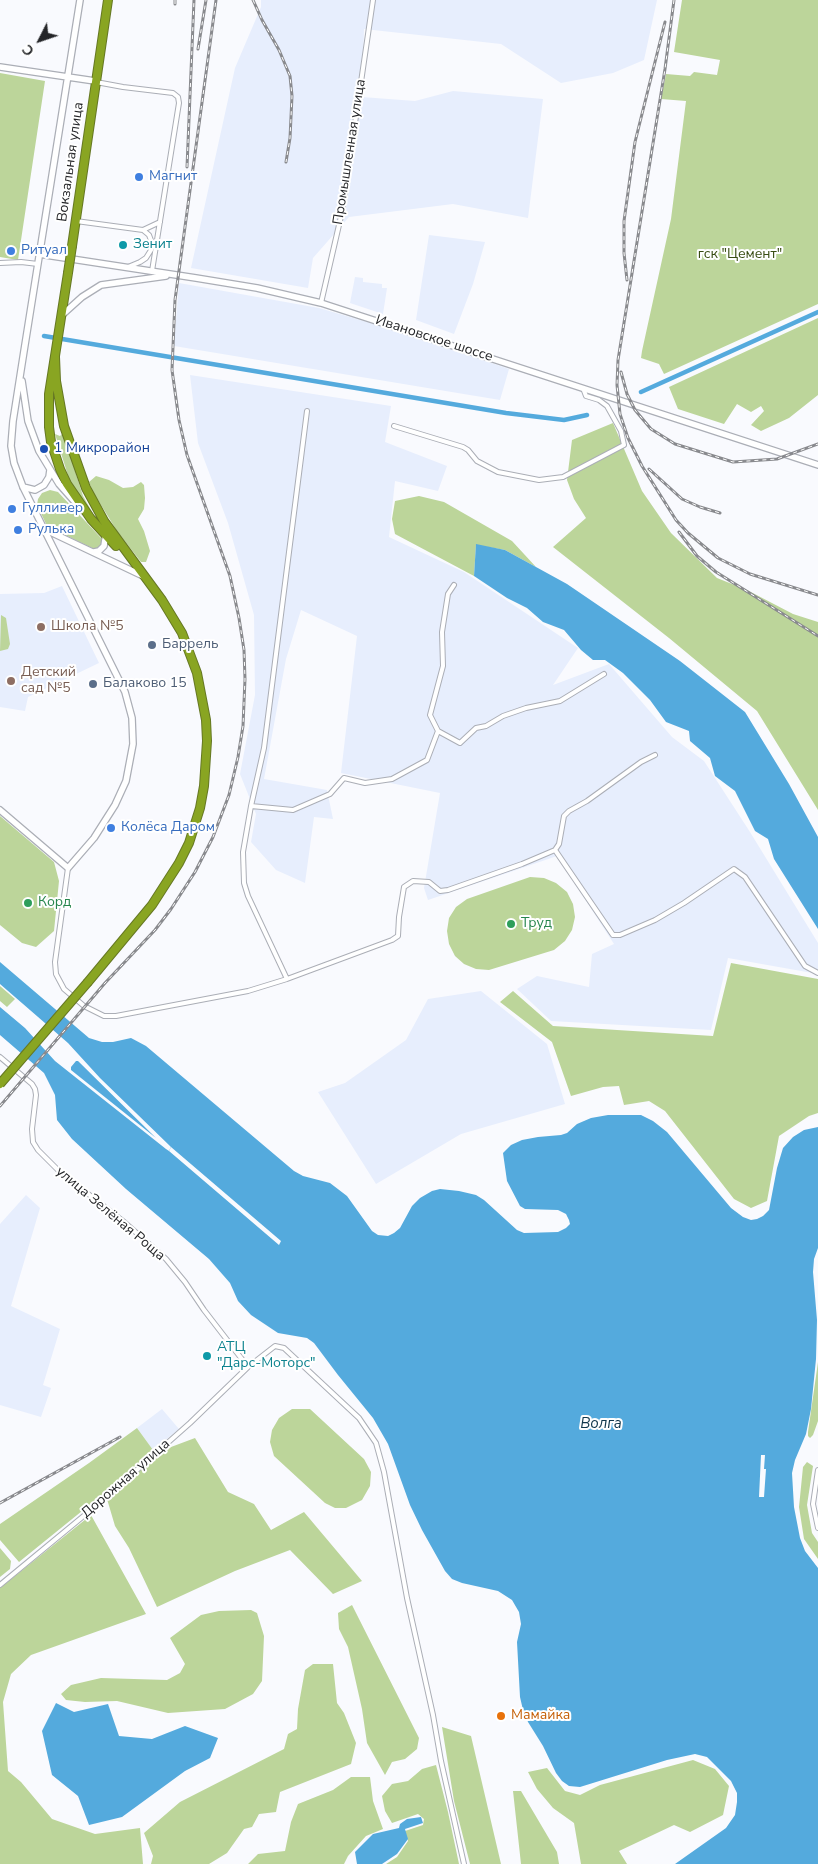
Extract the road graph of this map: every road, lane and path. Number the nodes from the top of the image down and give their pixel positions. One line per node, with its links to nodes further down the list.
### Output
1 (80, 0): 5 (street)
2 (108, 0): 6 (highway, Вокзальная улица)
3 (373, 0): 16 (street, Промышленная улица)
4 (0, 67): 5 (street)
5 (68, 77): 6 (street); 10 (street)
6 (95, 81): 7 (highway, Вокзальная улица); 8 (street)
7 (76, 221): 9 (street); 17 (highway, Вокзальная улица, bridge)
8 (160, 222): 9 (street); 14 (street)
9 (143, 230): 13 (street)
10 (39, 254): 12 (street); 13 (street, Ивановское шоссе)
11 (0, 263): 12 (street)
12 (38, 264): 19 (street)
13 (128, 267): 14 (street, Ивановское шоссе)
14 (152, 271): 15 (street, Ивановское шоссе)
15 (172, 274): 16 (street, Ивановское шоссе); 17 (street)
16 (321, 303): 20 (street, Ивановское шоссе)
17 (62, 315): 18 (highway, Вокзальная улица)
18 (55, 357): 24 (highway); 26 (highway)
19 (22, 366): 22 (street); 23 (street)
20 (583, 388): 25 (street); 27 (street, Ивановское шоссе)
21 (307, 411): 41 (street)
22 (13, 421): 23 (street); 29 (street)
23 (28, 421): 28 (street)
24 (64, 426): 26 (highway); 32 (highway)
25 (394, 426)
26 (49, 427): 30 (highway)
27 (818, 465)
28 (50, 470): 29 (street); 30 (street)
29 (23, 487): 31 (street)
30 (91, 519): 32 (highway)
31 (44, 529): 33 (street); 35 (street)
32 (107, 530): 34 (street); 36 (highway)
33 (66, 540): 34 (street); 35 (street)
34 (91, 552): 36 (street)
35 (57, 553): 44 (street)
36 (145, 577): 48 (highway, bridge)
37 (454, 585): 39 (street)
38 (604, 674): 39 (street)
39 (438, 731): 41 (street)
40 (655, 756): 43 (street)
41 (251, 806): 46 (street)
42 (0, 810): 44 (street)
43 (555, 850): 45 (street); 46 (street)
44 (68, 868): 46 (street)
45 (818, 973)
46 (287, 979)
47 (0, 1057): 49 (street, улица Зелёная Роща)
48 (0, 1084)
49 (248, 1367): 54 (street, Дорожная улица); 55 (street, Дорожная улица)
50 (818, 1470): 52 (street)
51 (818, 1501): 52 (street)
52 (814, 1504): 53 (street)
53 (818, 1528)
54 (0, 1585)
55 (464, 1864)

